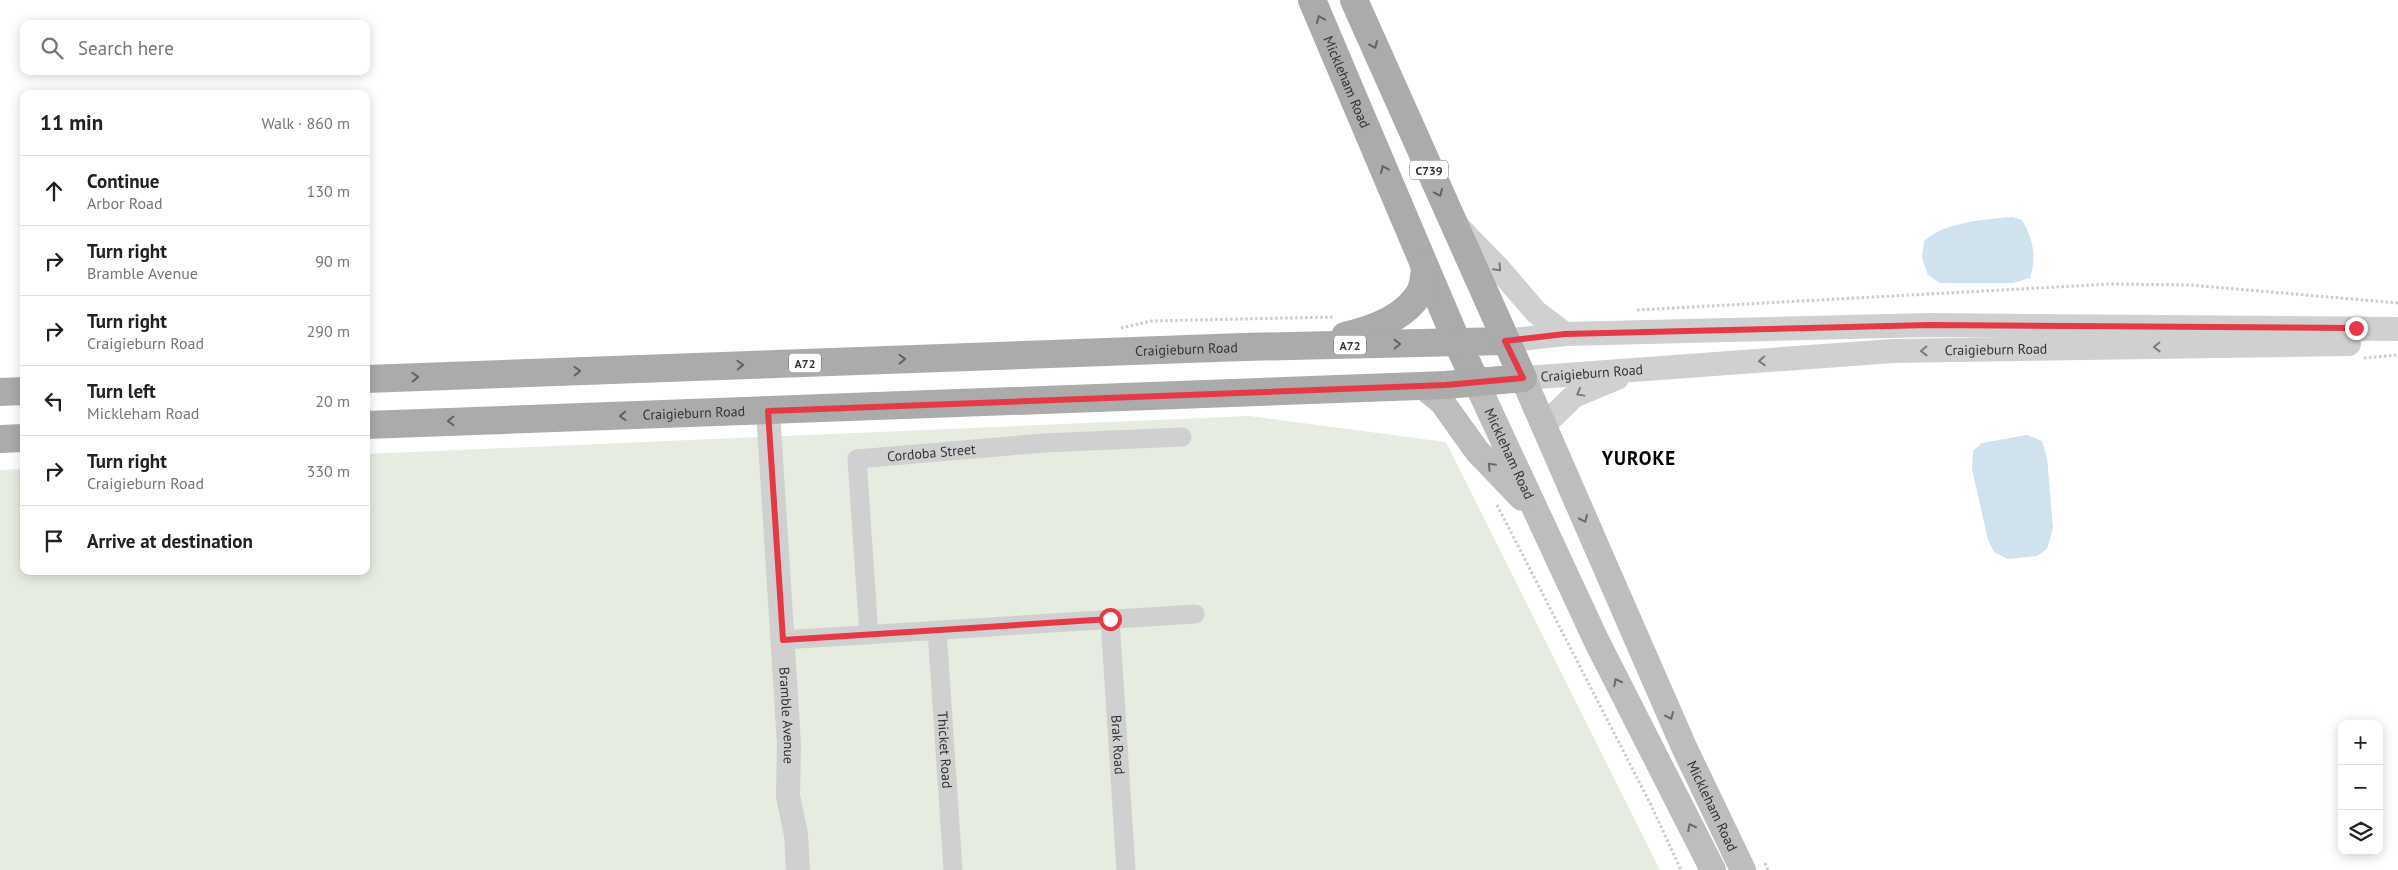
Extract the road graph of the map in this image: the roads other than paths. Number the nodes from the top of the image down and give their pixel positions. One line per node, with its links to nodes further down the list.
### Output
1 (1312, 0): 4 (main road, Mickleham Road / C739, one-way to 1)
2 (1354, 0): 3 (main road, Mickleham Road / C739, one-way to 3)
3 (1451, 221): 7 (street, one-way to 7); 9 (main road, Mickleham Road / C739)
4 (1425, 267): 10 (main road, Mickleham Road / C739); 12 (main road)
5 (2109, 327): 6 (street, Craigieburn Road); 7 (street, Craigieburn Road); 8 (street)
6 (2398, 329)
7 (1565, 334): 9 (street, Craigieburn Road)
8 (2229, 339): 11 (street, Craigieburn Road); 13 (street, Craigieburn Road, one-way to 13)
9 (1505, 341): 10 (main road, Craigieburn Road / A72); 14 (main road, Mickleham Road / C739)
10 (1457, 342): 12 (main road, Craigieburn Road / A72, one-way to 10); 16 (main road, Mickleham Road / C739)
11 (2398, 343)
12 (1307, 346): 15 (main road, Craigieburn Road / A72, one-way to 12)
13 (1642, 369): 14 (street, Craigieburn Road); 22 (street, one-way to 22)
14 (1523, 378): 16 (main road, Craigieburn Road); 22 (main road, Mickleham Road / C739)
15 (370, 379)
16 (1476, 382): 17 (main road, Craigieburn Road); 26 (main road, Mickleham Road / C739)
17 (1421, 384): 20 (main road, Craigieburn Road); 26 (main road, one-way to 17)
18 (20, 391): 19 (main road)
19 (0, 392)
20 (768, 411): 21 (main road, Craigieburn Road, one-way to 21); 31 (street, Bramble Avenue)
21 (370, 425)
22 (1543, 426): 36 (main road, Mickleham Road / C739, one-way to 36)
23 (1182, 437): 30 (street, Cordoba Street)
24 (20, 438): 25 (main road)
25 (0, 439)
26 (1537, 513): 35 (main road, Mickleham Road / C739, one-way to 26)
27 (1195, 614): 28 (street)
28 (1110, 619): 29 (street); 34 (street, Brak Road)
29 (938, 630): 30 (street); 33 (street, Thicket Road)
30 (868, 635): 31 (street)
31 (783, 640): 32 (street, Bramble Avenue)
32 (798, 870)
33 (953, 870)
34 (1126, 870)
35 (1713, 870)
36 (1743, 870)

